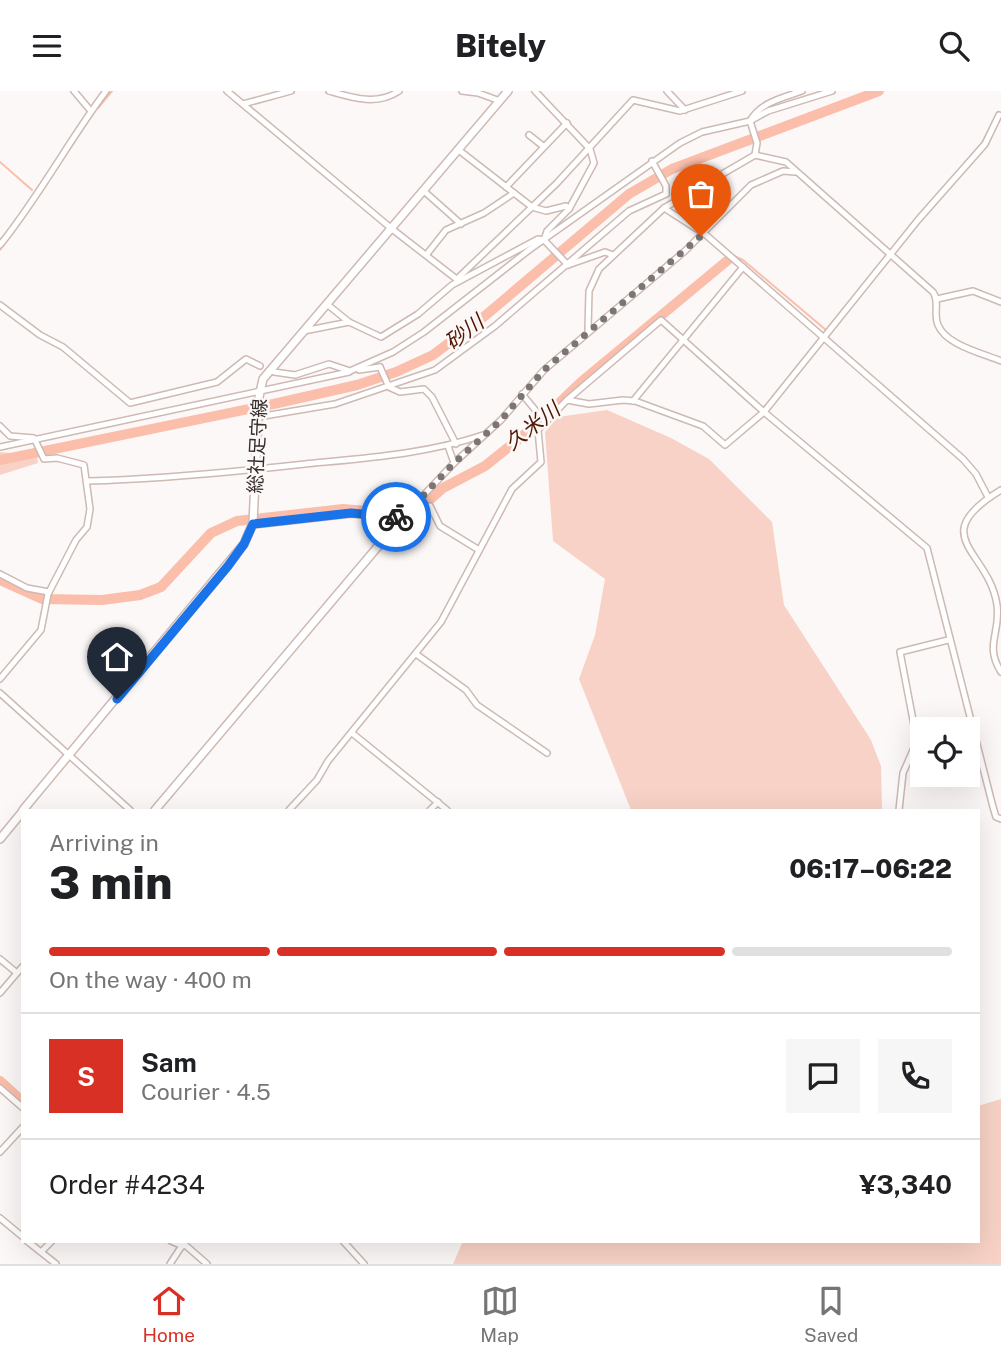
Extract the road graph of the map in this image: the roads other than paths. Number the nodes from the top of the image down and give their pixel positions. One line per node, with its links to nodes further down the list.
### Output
1 (74, 91): 17 (street)
2 (107, 91): 17 (street)
3 (227, 91): 14 (street)
4 (291, 91): 16 (street)
5 (329, 91): 6 (street)
6 (399, 91)
7 (462, 91): 15 (street)
8 (508, 91): 15 (main road, 総社足守線)
9 (535, 91): 20 (street)
10 (667, 91): 18 (street)
11 (742, 91): 18 (street)
12 (802, 91): 21 (street)
13 (832, 91): 21 (street)
14 (236, 94): 16 (street)
15 (500, 101): 25 (main road, 総社足守線)
16 (243, 104): 38 (street)
17 (90, 110): 41 (street)
18 (685, 110): 24 (street)
19 (999, 115): 44 (street)
20 (567, 123): 23 (street); 24 (street)
21 (751, 123): 26 (street); 27 (street)
22 (528, 135): 23 (street)
23 (543, 146): 29 (street)
24 (590, 149): 33 (street); 35 (street)
25 (460, 151): 29 (street); 30 (main road, 総社足守線)
26 (754, 155): 28 (street); 34 (street)
27 (652, 161): 32 (street); 40 (street)
28 (795, 172): 39 (street); 44 (street)
29 (506, 187): 31 (street)
30 (425, 192): 37 (street); 38 (main road, 総社足守線)
31 (514, 194): 33 (street); 37 (street)
32 (666, 194): 36 (street); 45 (street)
33 (532, 207): 35 (street); 47 (street)
34 (664, 208): 36 (street); 39 (street)
35 (569, 209): 40 (street)
36 (656, 214): 43 (street)
37 (461, 224): 42 (street)
38 (392, 229): 42 (street); 51 (main road, 総社足守線)
39 (703, 233): 46 (street); 53 (street)
40 (544, 240): 45 (street); 47 (street); 57 (street)
41 (0, 245)
42 (427, 254): 47 (street)
43 (613, 255): 45 (street); 53 (street)
44 (890, 255): 48 (street); 55 (street)
45 (568, 265): 63 (street)
46 (743, 267): 55 (street); 56 (street)
47 (458, 280): 52 (street)
48 (937, 299): 49 (street); 58 (street)
49 (1001, 302)
50 (0, 305): 59 (street)
51 (328, 305): 52 (street); 54 (main road, 総社足守線)
52 (349, 322): 54 (street)
53 (588, 330): 64 (street)
54 (304, 331): 65 (main road, 総社足守線)
55 (825, 337): 68 (street); 81 (street)
56 (683, 340): 66 (street); 67 (street); 68 (street)
57 (387, 354): 60 (street); 61 (street)
58 (1001, 361)
59 (260, 366)
60 (380, 367): 61 (street); 63 (street)
61 (350, 371): 62 (street); 65 (street)
62 (274, 372)
63 (389, 387): 69 (street); 74 (street)
64 (522, 394): 70 (street); 72 (street)
65 (259, 395): 69 (main road, 総社足守線); 73 (street)
66 (567, 400): 67 (street); 70 (street)
67 (633, 401): 68 (street)
68 (764, 412): 87 (street)
69 (258, 416): 78 (main road, 総社足守線)
70 (544, 420): 84 (street)
71 (0, 426): 73 (street)
72 (486, 434): 74 (street); 77 (street)
73 (38, 443): 76 (street); 79 (street)
74 (456, 444): 75 (street)
75 (448, 446): 77 (street); 78 (street)
76 (0, 447)
77 (454, 463): 82 (street)
78 (256, 469): 79 (street); 83 (main road, 総社足守線)
79 (88, 481): 86 (street)
80 (1001, 490): 81 (street)
81 (988, 497): 89 (street)
82 (405, 516): 83 (street); 84 (street); 98 (main road)
83 (253, 520): 94 (main road, 総社足守線)
84 (480, 551): 88 (street)
85 (0, 574): 86 (street)
86 (48, 593): 90 (street)
87 (948, 640): 102 (street); 104 (street)
88 (416, 655): 92 (street); 93 (street)
89 (1001, 672)
90 (0, 679)
91 (0, 693): 94 (street)
92 (352, 733): 95 (street); 99 (street)
93 (547, 753)
94 (69, 754): 96 (main road, 総社足守線); 97 (street)
95 (438, 802): 100 (street); 101 (street)
96 (25, 809)
97 (129, 809)
98 (156, 809)
99 (290, 809)
100 (431, 809)
101 (446, 809)
102 (899, 809)
103 (21, 813): 105 (main road, 総社足守線)
104 (1001, 819)
105 (0, 839)
106 (0, 959): 107 (street)
107 (21, 970): 108 (street)
108 (0, 993)
109 (0, 1087): 110 (street)
110 (21, 1106)
111 (21, 1129): 112 (street)
112 (0, 1153)
113 (0, 1217): 114 (street)
114 (21, 1235)
115 (30, 1243): 119 (street)
116 (50, 1243): 119 (street)
117 (180, 1243): 121 (street); 122 (street)
118 (345, 1243): 123 (street)
119 (41, 1252): 120 (street)
120 (56, 1264)
121 (170, 1264)
122 (207, 1264)
123 (364, 1264)

